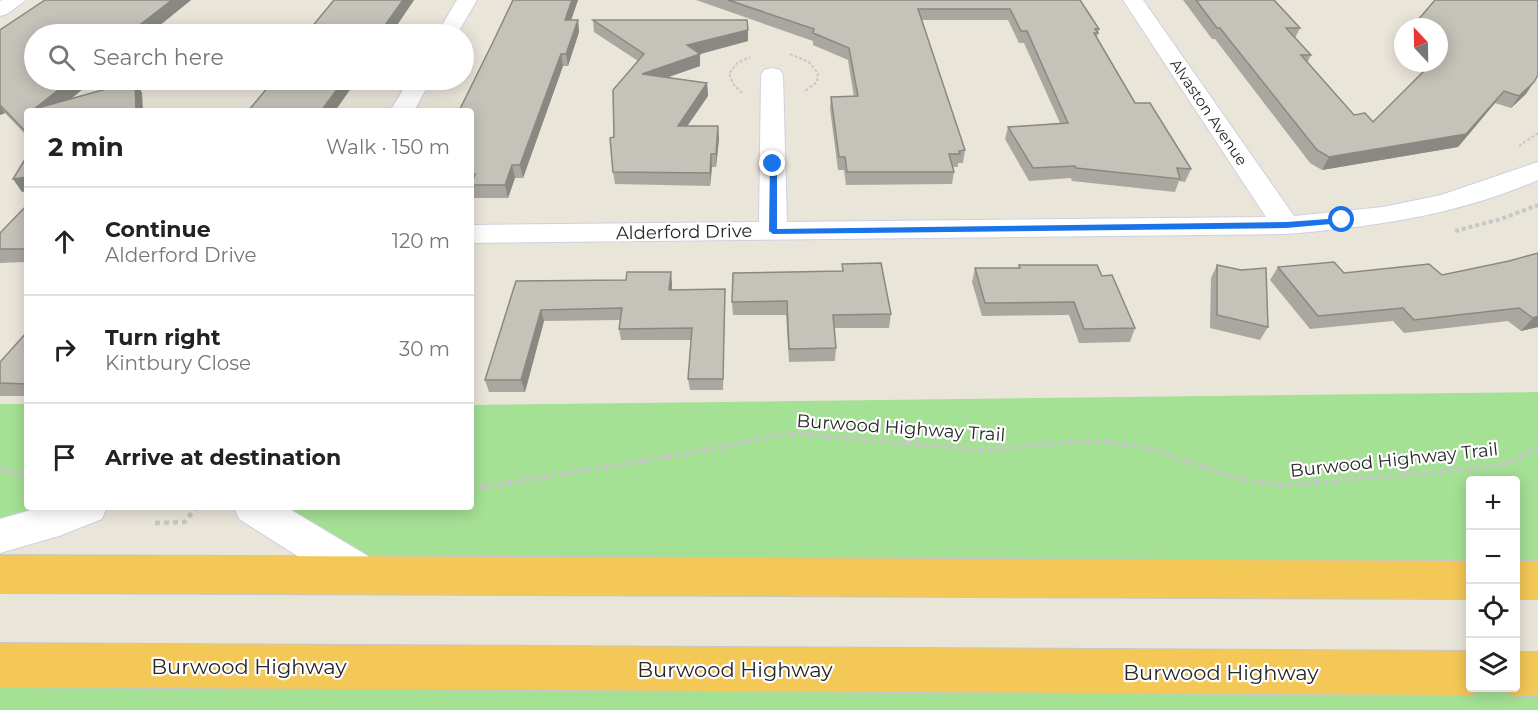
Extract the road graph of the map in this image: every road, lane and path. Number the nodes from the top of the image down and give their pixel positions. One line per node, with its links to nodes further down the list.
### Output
1 (16, 0): 4 (street)
2 (467, 0): 5 (street)
3 (1133, 0): 10 (street, Alvaston Avenue)
4 (0, 10)
5 (453, 24)
6 (772, 75): 11 (street)
7 (414, 90): 8 (street)
8 (404, 108)
9 (1538, 170): 10 (street, Alderford Drive)
10 (1286, 225): 11 (street, Alderford Drive)
11 (773, 231): 12 (street, Alderford Drive)
12 (474, 234)
13 (1538, 448): 16 (path, Burwood Highway Trail)
14 (0, 469): 15 (path)
15 (24, 475)
16 (474, 489)
17 (81, 510): 21 (street)
18 (194, 510): 20 (path)
19 (259, 510): 23 (street)
20 (155, 523)
21 (0, 536)
22 (0, 574): 23 (highway)
23 (363, 575): 24 (highway)
24 (1466, 580)
25 (1520, 580): 26 (highway)
26 (1538, 580)
27 (0, 665): 28 (highway, Burwood Highway)
28 (1466, 673)
29 (1520, 674): 30 (highway)
30 (1538, 674)

